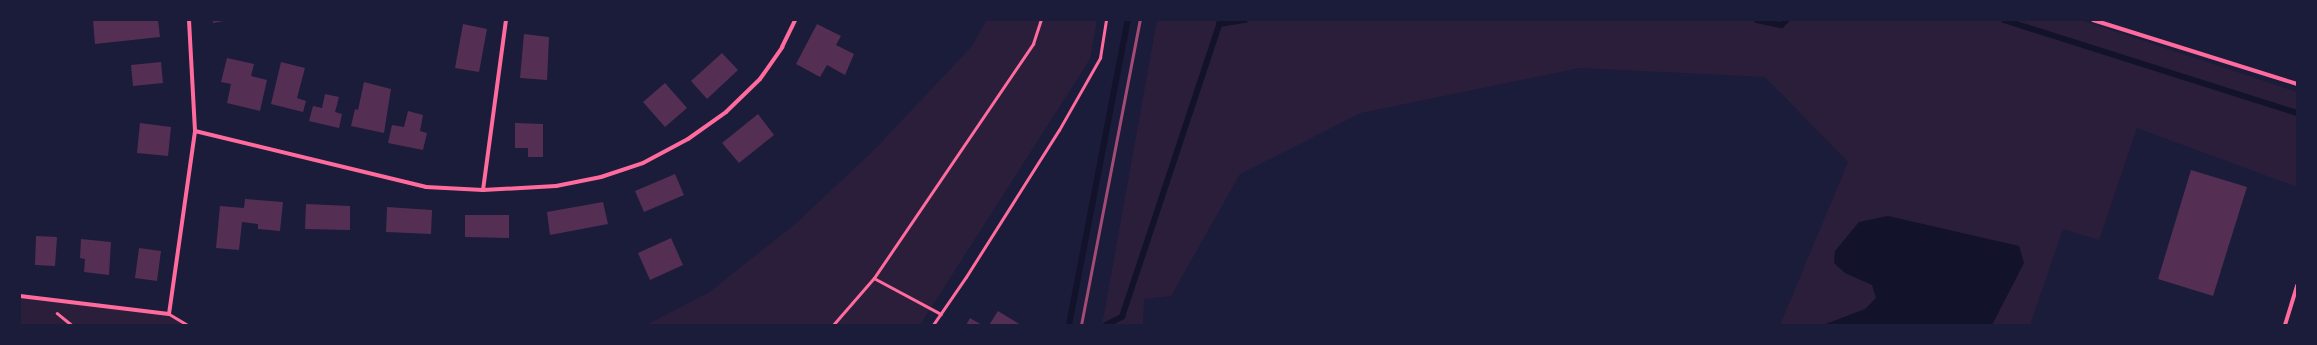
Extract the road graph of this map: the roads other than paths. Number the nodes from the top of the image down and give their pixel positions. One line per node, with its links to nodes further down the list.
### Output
1 (189, 20): 6 (street)
2 (506, 20): 7 (street)
3 (795, 20): 7 (street)
4 (2093, 20): 5 (street)
5 (2297, 84)
6 (195, 131): 7 (street); 10 (street)
7 (483, 190)
8 (2297, 286): 12 (street)
9 (20, 296): 10 (street)
10 (169, 314): 11 (lane)
11 (187, 325)
12 (2285, 325)

